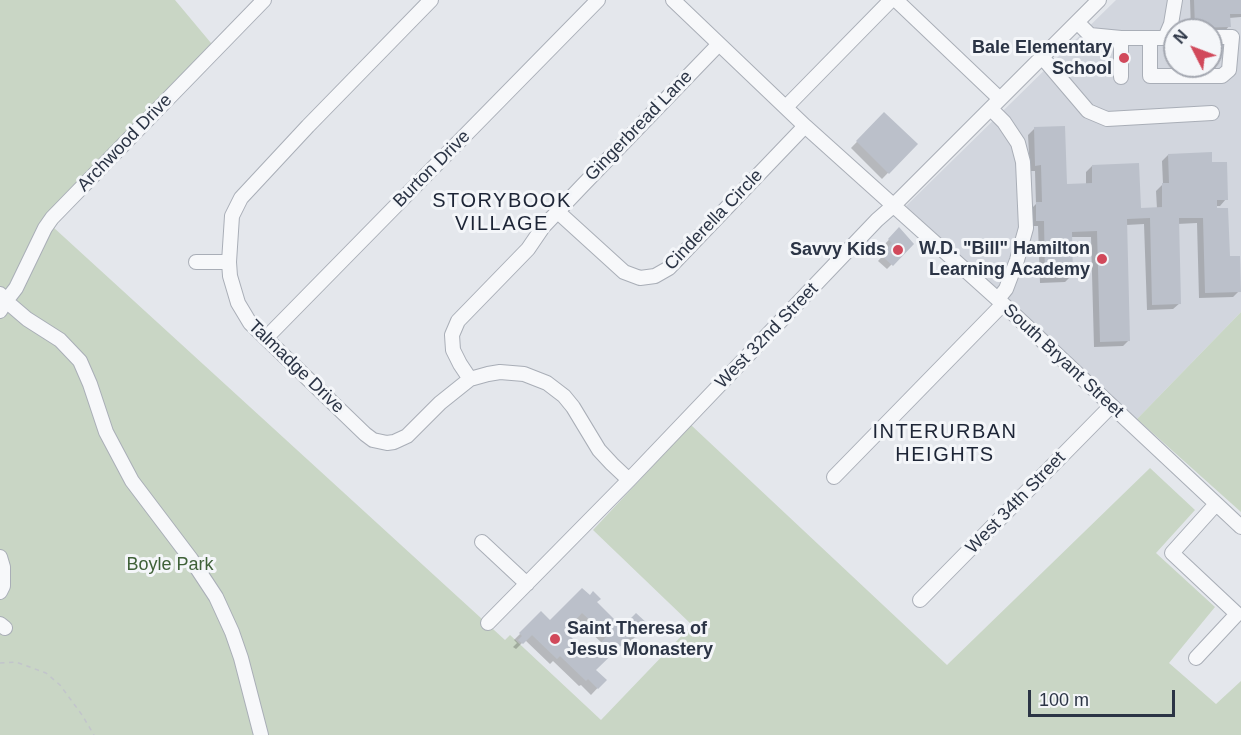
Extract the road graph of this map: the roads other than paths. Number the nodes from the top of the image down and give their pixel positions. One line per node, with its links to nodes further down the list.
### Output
1 (264, 0): 28 (street, Archwood Drive)
2 (431, 0): 27 (street, Talmadge Drive)
3 (598, 0): 30 (street, Burton Drive)
4 (891, 0): 21 (street)
5 (896, 0): 20 (street)
6 (1099, 0): 10 (street, West 32nd Street)
7 (1175, 0): 9 (street)
8 (680, 2): 15 (street, South Bryant Street)
9 (1172, 18)
10 (1077, 22): 12 (street); 16 (street, West 32nd Street)
11 (1223, 37): 17 (street)
12 (1122, 38): 13 (street); 18 (street)
13 (1150, 38): 14 (street); 19 (street)
14 (1163, 38)
15 (719, 44): 21 (street, South Bryant Street); 25 (street, Gingerbread Lane)
16 (1042, 57): 20 (street, West 32nd Street); 22 (street)
17 (1223, 75)
18 (1121, 76)
19 (1163, 76)
20 (996, 104): 24 (street, West 32nd Street); 29 (street)
21 (786, 106): 23 (street, South Bryant Street)
22 (1212, 113)
23 (805, 126): 24 (street, South Bryant Street); 25 (street, Cinderella Circle)
24 (893, 206): 29 (street, South Bryant Street); 34 (street, West 32nd Street)
25 (558, 212): 31 (street, Gingerbread Lane)
26 (196, 262): 27 (street)
27 (229, 262): 30 (street, Talmadge Drive)
28 (2, 302): 44 (street)
29 (1000, 302): 32 (street, South Bryant Street); 33 (street)
30 (266, 338): 31 (street, Talmadge Drive)
31 (470, 380): 34 (street, Talmadge Drive)
32 (1111, 406): 35 (street, South Bryant Street); 41 (street, West 34th Street)
33 (834, 477)
34 (629, 480): 39 (street, West 32nd Street)
35 (1216, 504): 36 (street, South Bryant Street); 43 (street)
36 (1241, 527)
37 (482, 542): 39 (street)
38 (0, 557): 40 (street)
39 (527, 584): 42 (street, West 32nd Street)
40 (0, 592)
41 (921, 600)
42 (488, 623)
43 (1196, 658)
44 (261, 735)

